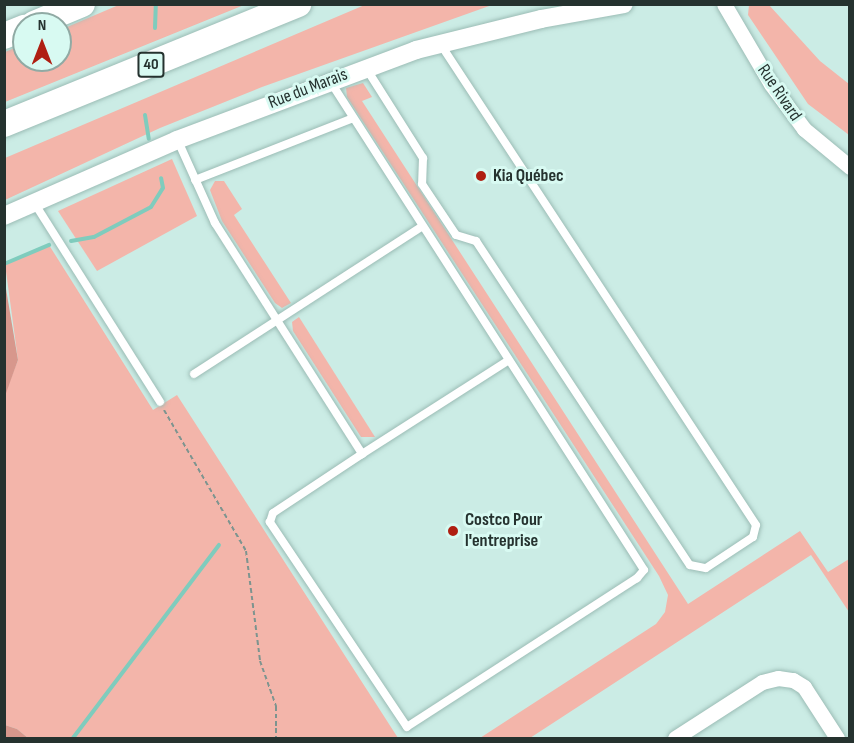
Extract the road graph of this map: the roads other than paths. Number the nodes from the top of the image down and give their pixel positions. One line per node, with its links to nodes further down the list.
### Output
1 (82, 4): 5 (highway)
2 (298, 4): 10 (highway, 40)
3 (624, 4): 6 (street, Rue du Marais)
4 (724, 4): 12 (street, Rue Rivard)
5 (63, 12)
6 (440, 44): 7 (street, Rue du Marais); 7 (lane)
7 (366, 68): 8 (street, Rue du Marais)
8 (329, 81): 9 (lane); 11 (street, Rue du Marais)
9 (351, 119): 13 (lane); 16 (lane)
10 (4, 124)
11 (177, 140): 13 (lane); 14 (street, Rue du Marais)
12 (849, 167)
13 (195, 180): 17 (lane)
14 (34, 203): 15 (street, Rue du Marais); 20 (lane)
15 (4, 216)
16 (422, 227): 17 (lane); 18 (lane)
17 (277, 321): 19 (lane); 21 (lane)
18 (509, 360): 21 (lane); 21 (lane)
19 (194, 374)
20 (160, 402)
21 (362, 454)
22 (675, 738): 23 (street)
23 (837, 738)

